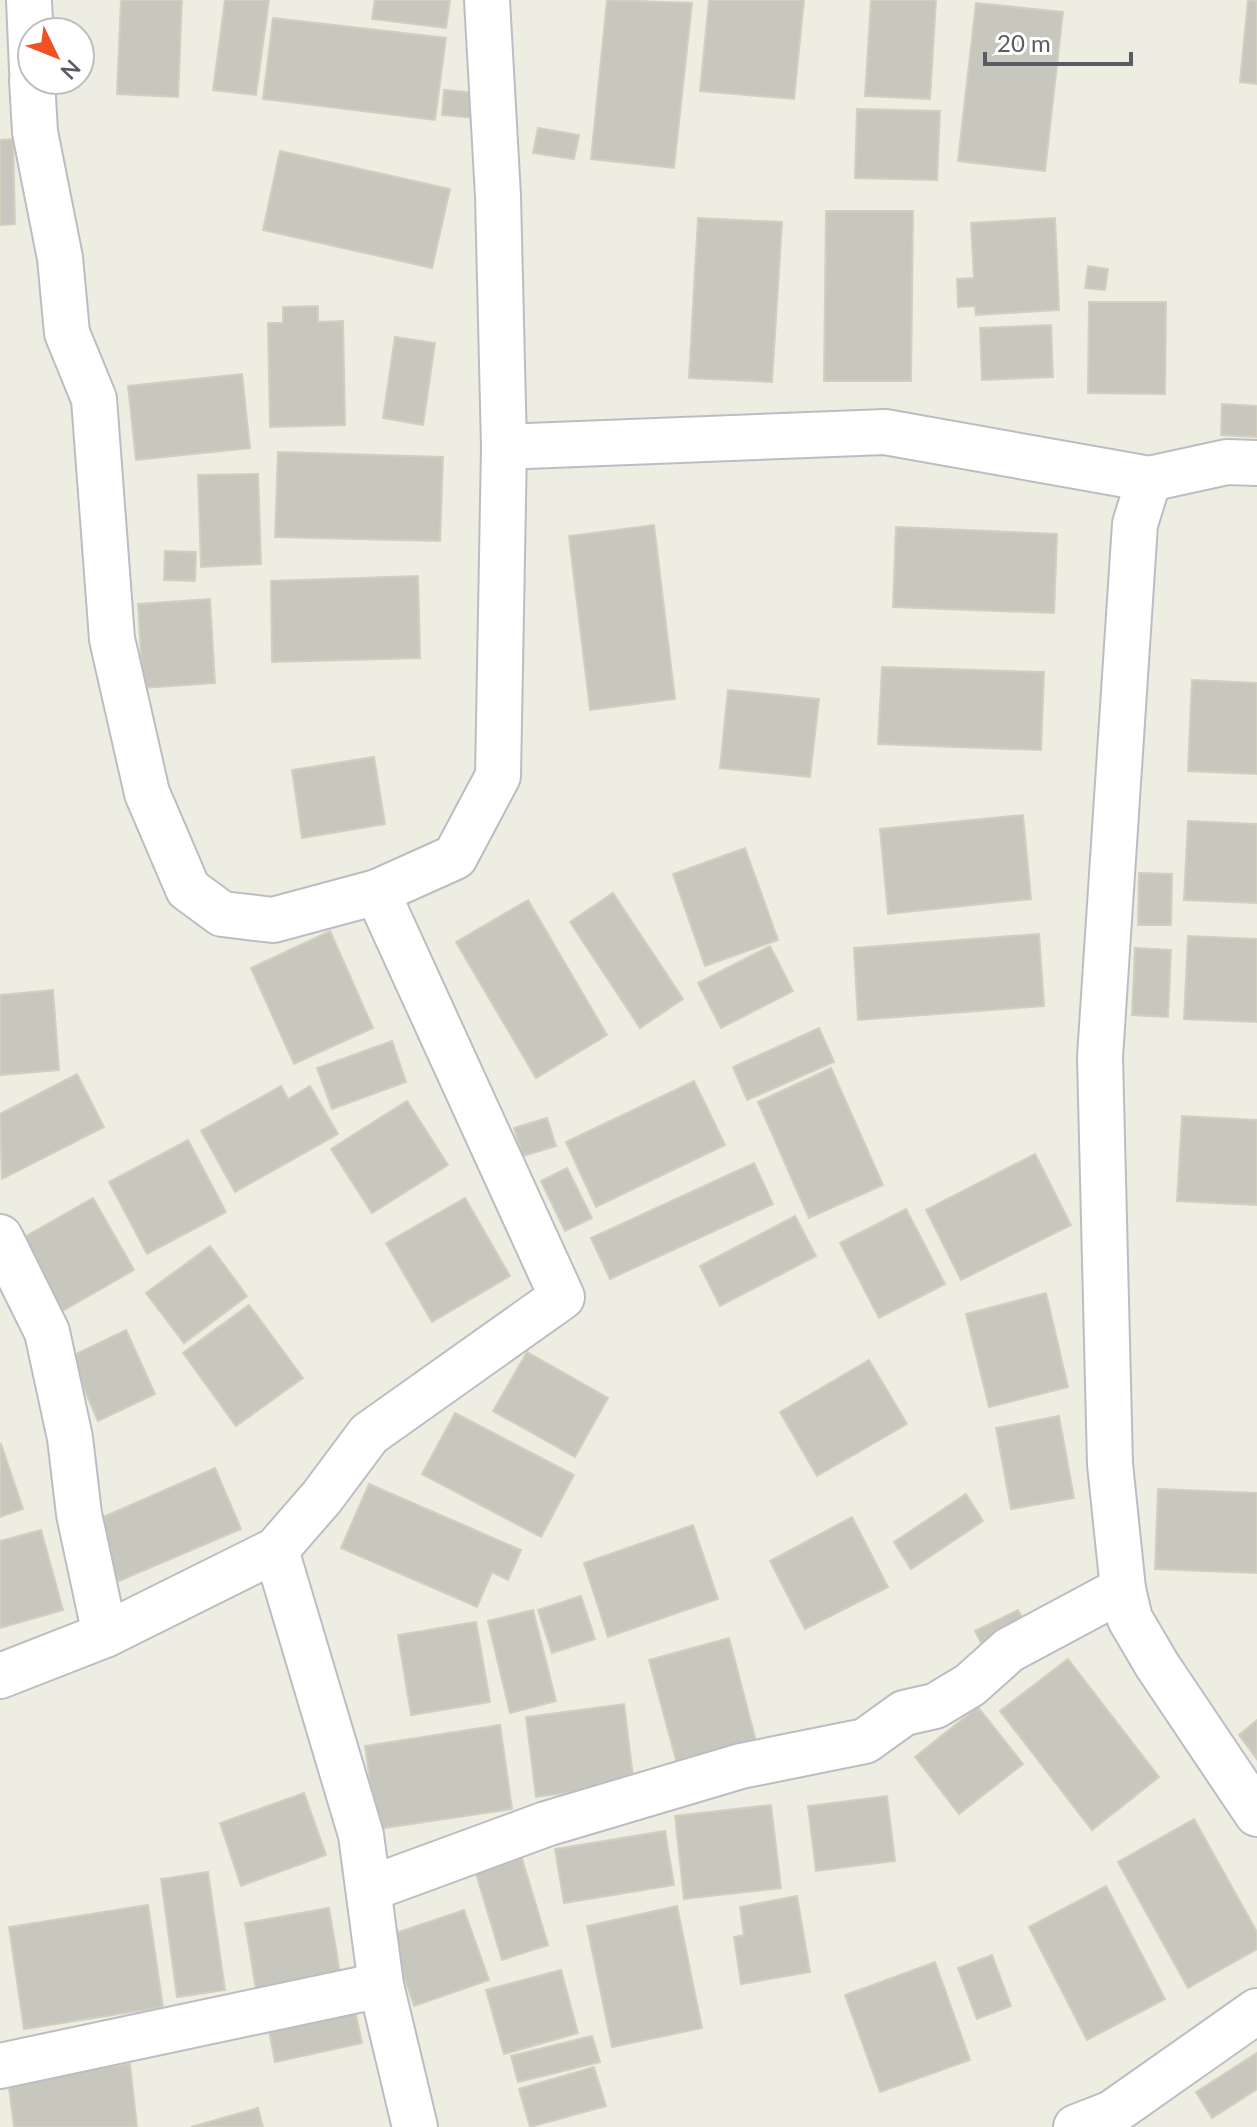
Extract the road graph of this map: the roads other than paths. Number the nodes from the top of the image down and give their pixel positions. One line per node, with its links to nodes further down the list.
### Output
1 (487, 0): 3 (street)
2 (33, 96): 6 (street)
3 (504, 447): 5 (street); 6 (street)
4 (1257, 463): 5 (street)
5 (1149, 479): 9 (street)
6 (377, 892): 8 (street)
7 (0, 1237): 10 (street)
8 (276, 1550): 10 (street); 13 (street)
9 (1123, 1589): 12 (street); 13 (street)
10 (105, 1635): 11 (street)
11 (0, 1676)
12 (1257, 1814)
13 (369, 1889): 14 (street)
14 (381, 1985): 16 (street); 17 (street)
15 (1257, 2011): 18 (street)
16 (0, 2066)
17 (415, 2127)
18 (1076, 2127)

